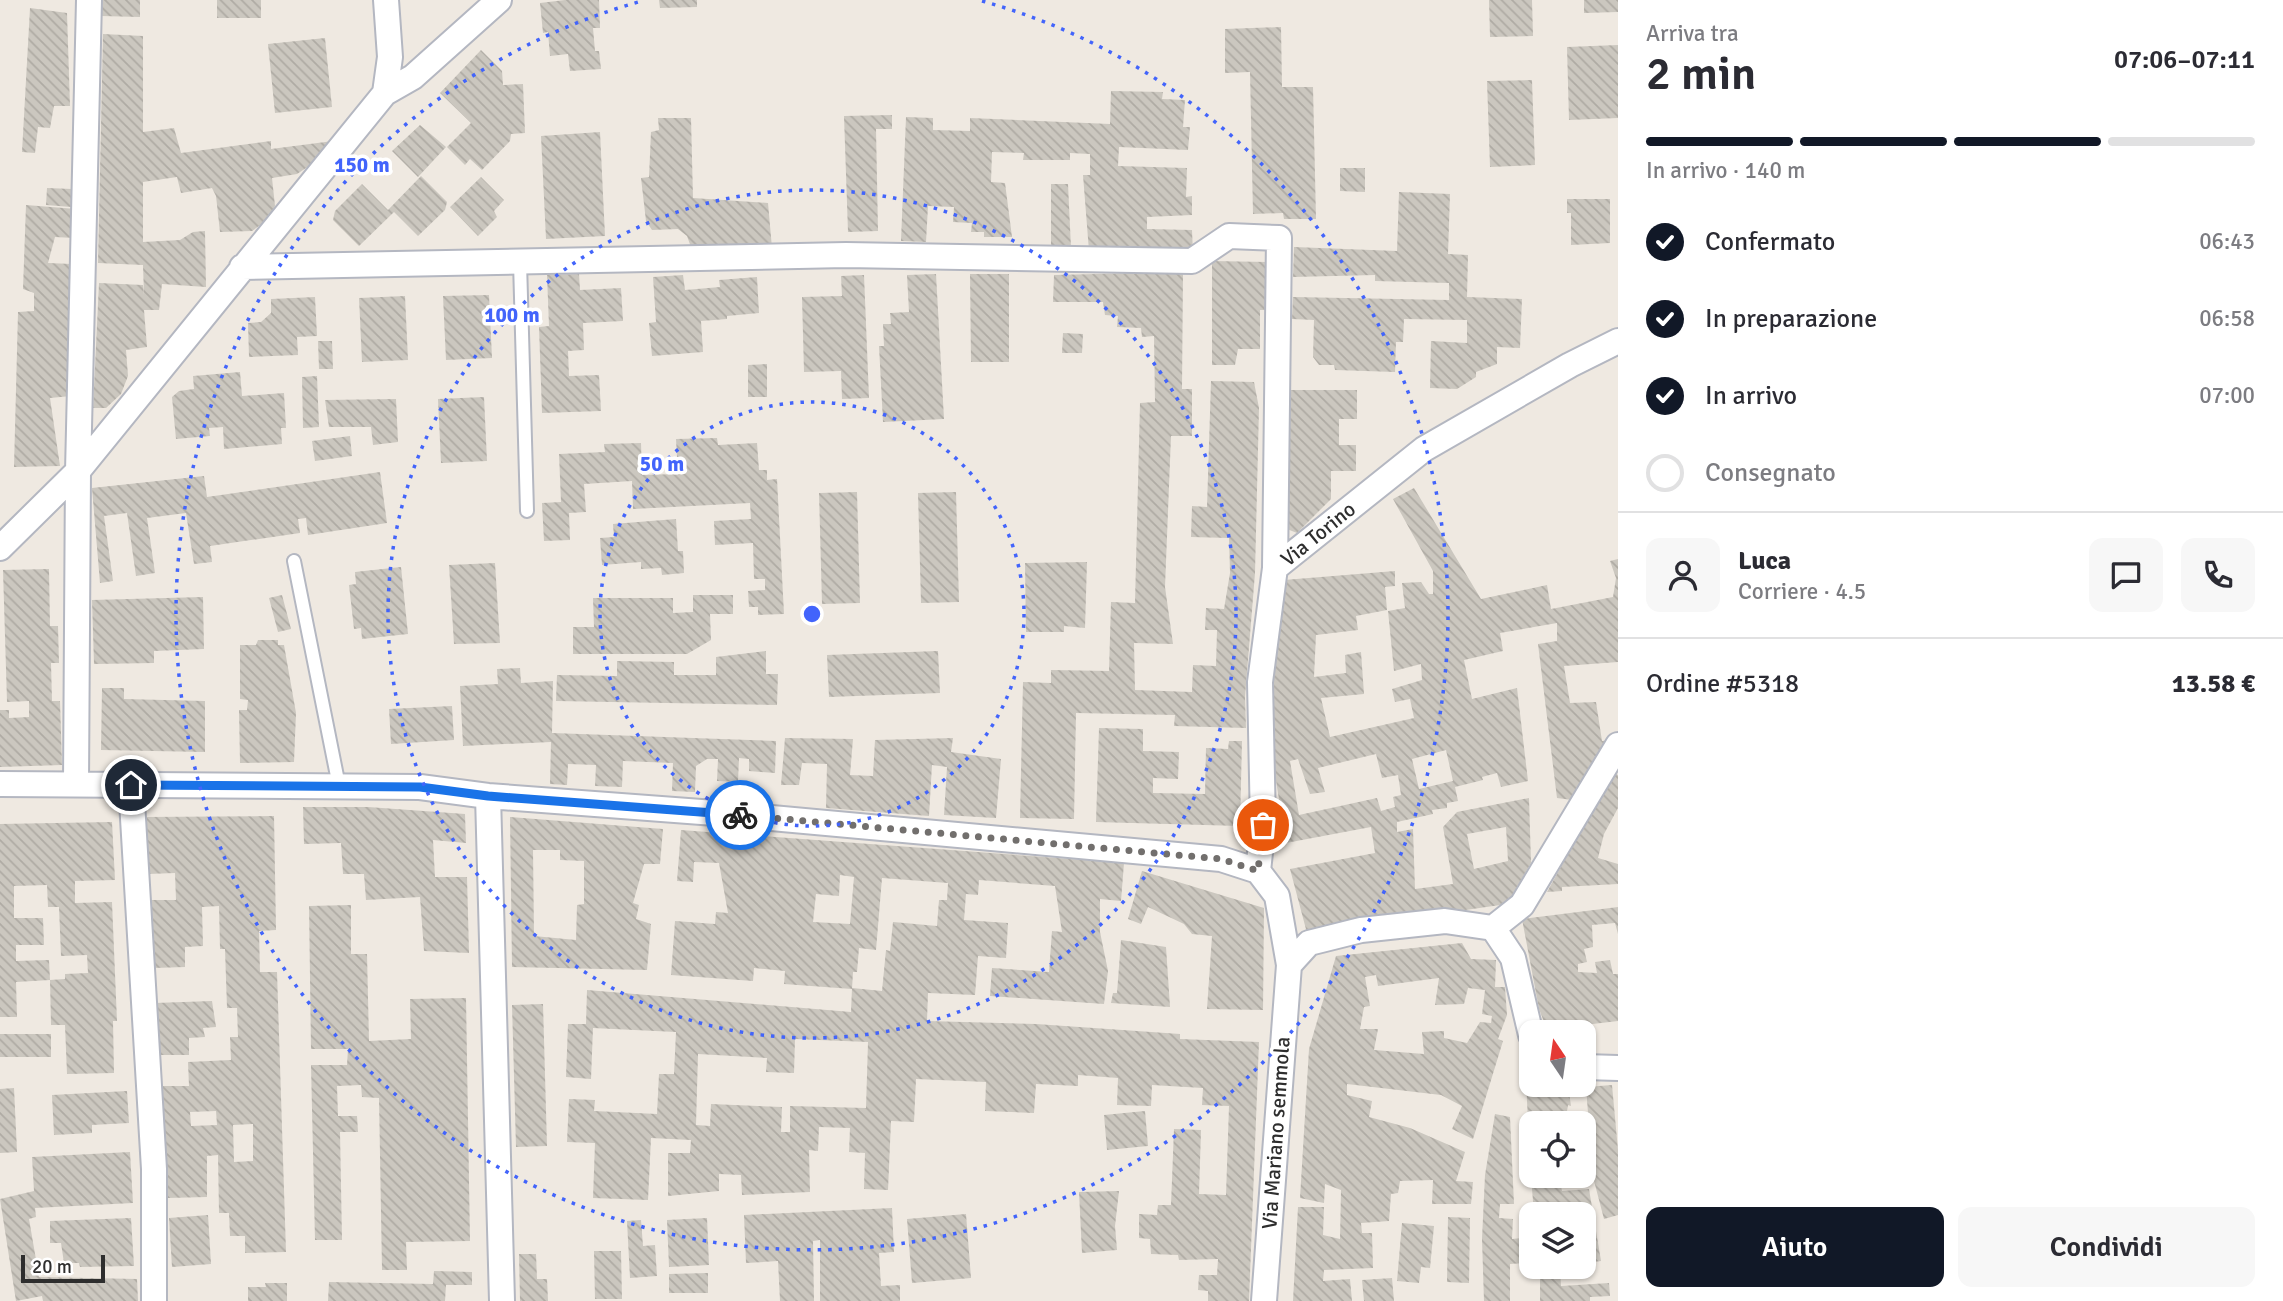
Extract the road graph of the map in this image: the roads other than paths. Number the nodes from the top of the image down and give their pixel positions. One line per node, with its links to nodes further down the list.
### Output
1 (89, 0): 8 (street)
2 (386, 0): 4 (street)
3 (499, 0): 4 (street)
4 (385, 93): 6 (street)
5 (520, 262): 6 (street); 9 (lane); 12 (street)
6 (242, 267): 8 (street)
7 (1618, 341): 12 (street, Via Torino)
8 (78, 471): 10 (street); 15 (street)
9 (527, 511)
10 (0, 548)
11 (294, 561): 17 (lane)
12 (1275, 568): 19 (street, Via Torino)
13 (1618, 745): 20 (street)
14 (0, 784): 15 (street)
15 (76, 784): 16 (street)
16 (131, 785): 17 (street); 25 (street)
17 (339, 786): 18 (street)
18 (488, 796): 19 (street); 26 (street)
19 (1258, 871): 21 (street, Via Mariano semmola)
20 (1493, 928): 21 (street); 22 (street)
21 (1289, 965): 27 (street, Via Mariano semmola)
22 (1527, 1020)
23 (1596, 1067): 24 (street)
24 (1618, 1068)
25 (154, 1301)
26 (502, 1301)
27 (1264, 1301)

